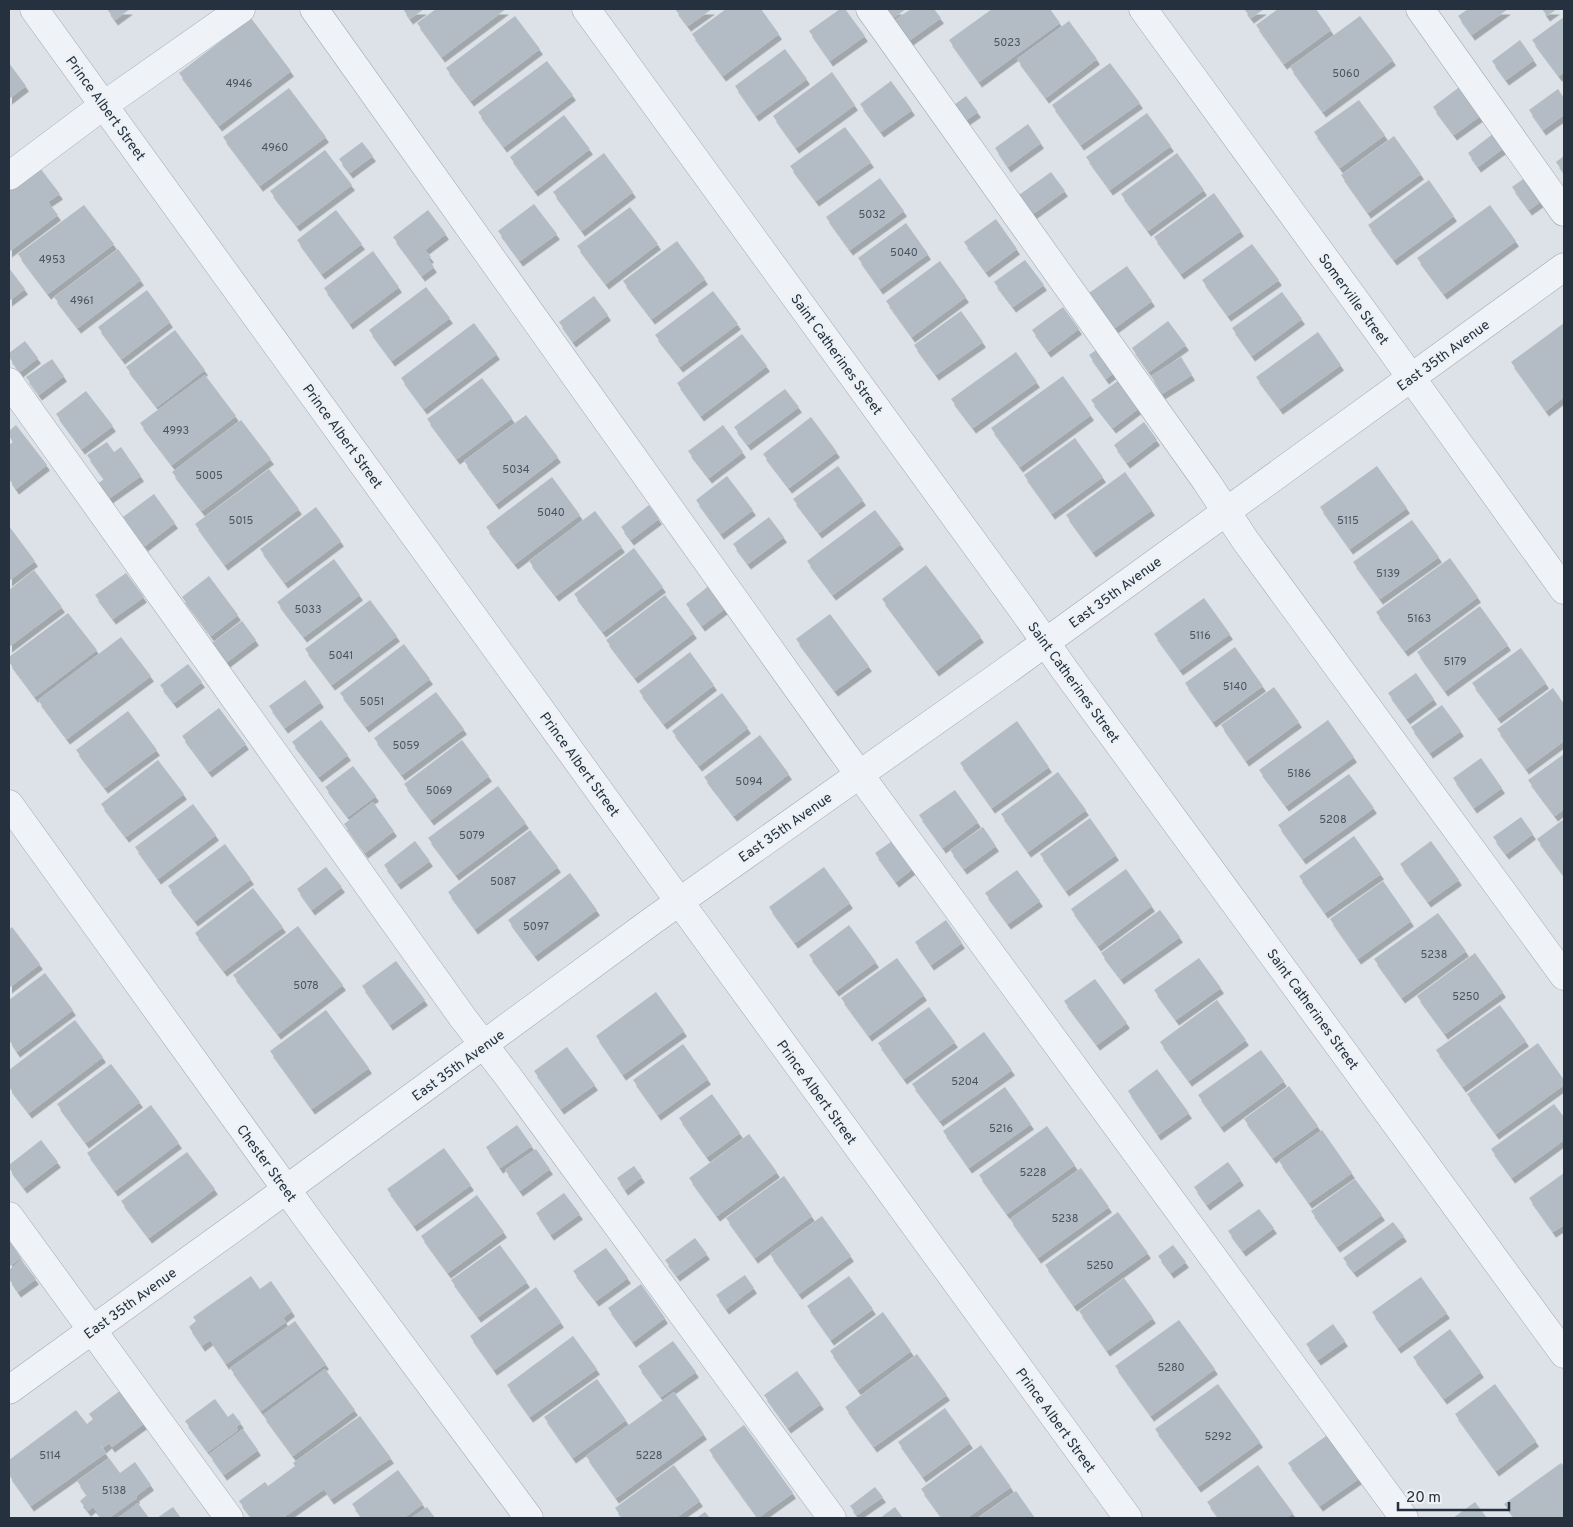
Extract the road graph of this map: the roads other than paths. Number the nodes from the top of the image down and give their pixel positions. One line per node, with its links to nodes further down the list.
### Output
1 (34, 9): 8 (street, Prince Albert Street)
2 (241, 9): 8 (street)
3 (314, 9): 17 (street)
4 (586, 9): 16 (street, Saint Catherines Street)
5 (870, 9): 14 (street)
6 (1142, 9): 12 (street, Somerville Street)
7 (1420, 9): 10 (street)
8 (104, 105): 9 (street); 19 (street, Prince Albert Street)
9 (9, 176)
10 (1564, 212)
11 (1564, 266): 12 (street, East 35th Avenue)
12 (1412, 378): 14 (street, East 35th Avenue); 15 (street, Somerville Street)
13 (9, 382): 21 (street)
14 (1226, 512): 16 (street, East 35th Avenue); 20 (street)
15 (1564, 590)
16 (1045, 642): 17 (street, East 35th Avenue); 25 (street, Saint Catherines Street)
17 (860, 774): 19 (street, East 35th Avenue); 31 (street)
18 (9, 804): 22 (street, Chester Street)
19 (679, 902): 21 (street, East 35th Avenue); 30 (street, Prince Albert Street)
20 (1564, 976)
21 (484, 1046): 22 (street, East 35th Avenue); 29 (street)
22 (287, 1190): 24 (street, East 35th Avenue); 28 (street, Chester Street)
23 (9, 1216): 24 (street)
24 (92, 1330): 26 (street, East 35th Avenue); 27 (street)
25 (1564, 1354)
26 (9, 1390)
27 (229, 1518)
28 (529, 1518)
29 (832, 1518)
30 (1128, 1518)
31 (1404, 1518)

